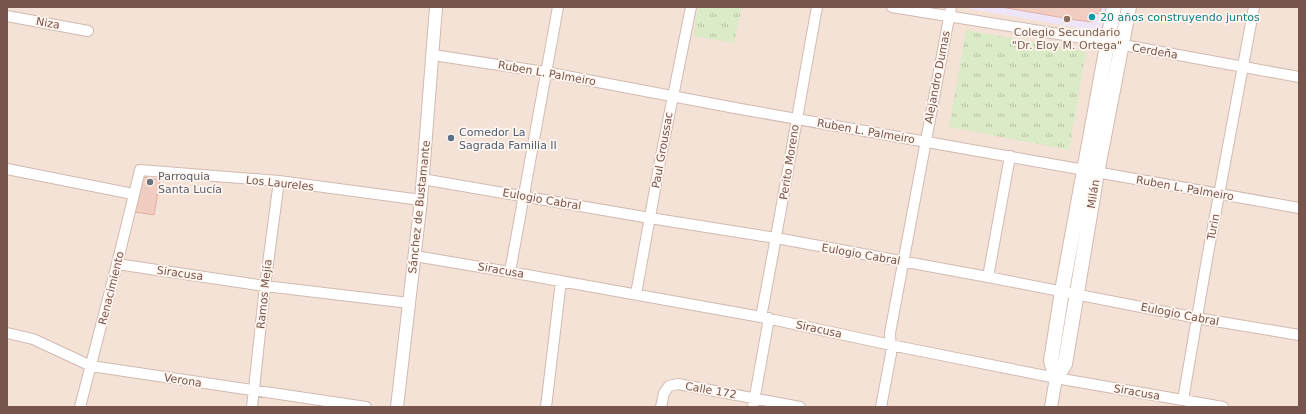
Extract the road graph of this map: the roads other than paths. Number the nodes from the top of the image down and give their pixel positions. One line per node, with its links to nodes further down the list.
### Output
1 (436, 7): 14 (street, Sánchez de Bustamante)
2 (558, 7): 16 (street)
3 (691, 7): 18 (street, Paul Groussac)
4 (817, 7): 19 (street, Perito Moreno)
5 (892, 7): 9 (street, Cerdeña)
6 (1114, 7): 12 (main road, Milán)
7 (1129, 7): 13 (main road, Milán)
8 (1254, 7): 15 (street, Turin)
9 (950, 12): 12 (street, Cerdeña); 20 (street, Alejandro Dumas)
10 (7, 16): 11 (street, Niza)
11 (88, 31)
12 (1107, 42): 13 (street, Cerdeña); 24 (main road, Milán)
13 (1123, 45): 15 (street, Cerdeña); 24 (main road, Milán)
14 (432, 55): 16 (street, Ruben L. Palmeiro); 25 (street, Sánchez de Bustamante)
15 (1243, 66): 17 (street, Cerdeña); 27 (street, Turin)
16 (546, 72): 18 (street, Ruben L. Palmeiro); 29 (street)
17 (1299, 77)
18 (672, 96): 19 (street, Ruben L. Palmeiro); 32 (street, Paul Groussac)
19 (796, 119): 20 (street, Ruben L. Palmeiro); 33 (street, Perito Moreno)
20 (925, 142): 21 (street, Ruben L. Palmeiro); 35 (street, Alejandro Dumas)
21 (1010, 156): 24 (street, Ruben L. Palmeiro); 38 (street)
22 (7, 169): 28 (street)
23 (140, 170): 26 (street, Los Laureles); 28 (street, Renacimiento)
24 (1090, 172): 27 (street, Ruben L. Palmeiro); 41 (main road, Milán); 43 (main road, Milán)
25 (422, 179): 29 (street, Eulogio Cabral); 30 (street, Sánchez de Bustamante)
26 (279, 182): 30 (street, Los Laureles); 40 (street, Ramos Mejía)
27 (1220, 193): 31 (street, Ruben L. Palmeiro); 46 (street, Turin)
28 (133, 194): 36 (street, Renacimiento)
29 (524, 196): 32 (street, Eulogio Cabral); 37 (street)
30 (421, 200): 34 (street, Sánchez de Bustamante)
31 (1299, 208)
32 (650, 218): 33 (street, Eulogio Cabral); 42 (street, Paul Groussac)
33 (776, 238): 35 (street, Eulogio Cabral); 45 (street, Perito Moreno)
34 (415, 256): 37 (street, Siracusa); 44 (street, Sánchez de Bustamante)
35 (903, 261): 38 (street, Eulogio Cabral); 49 (street, Alejandro Dumas)
36 (117, 264): 40 (street, Siracusa); 50 (street, Renacimiento)
37 (510, 272): 39 (street, Siracusa)
38 (988, 277): 41 (street, Eulogio Cabral)
39 (561, 281): 42 (street, Siracusa); 59 (street)
40 (265, 286): 44 (street, Siracusa); 52 (street, Ramos Mejía)
41 (1062, 291): 43 (street, Eulogio Cabral); 51 (main road, Milán)
42 (636, 294): 45 (street, Siracusa)
43 (1076, 294): 46 (street, Eulogio Cabral); 51 (main road, Milán)
44 (408, 303): 58 (street, Sánchez de Bustamante)
45 (765, 318): 49 (street, Siracusa); 54 (street, Perito Moreno)
46 (1197, 318): 48 (street, Eulogio Cabral); 53 (street, Turin)
47 (7, 333): 50 (street, Verona)
48 (1299, 335)
49 (891, 345): 51 (street, Siracusa); 62 (street, Alejandro Dumas)
50 (91, 366): 52 (street, Verona); 55 (street, Renacimiento)
51 (1056, 378): 53 (street, Siracusa); 63 (street, Milán)
52 (254, 390): 56 (street, Ramos Mejía); 57 (street, Verona)
53 (1183, 400): 64 (street, Siracusa)
54 (754, 403): 60 (street, Calle 172); 61 (street, Calle 172)
55 (80, 407)
56 (252, 407)
57 (366, 407)
58 (397, 407)
59 (546, 407)
60 (661, 407)
61 (800, 407)
62 (881, 407)
63 (1051, 407)
64 (1223, 407)

